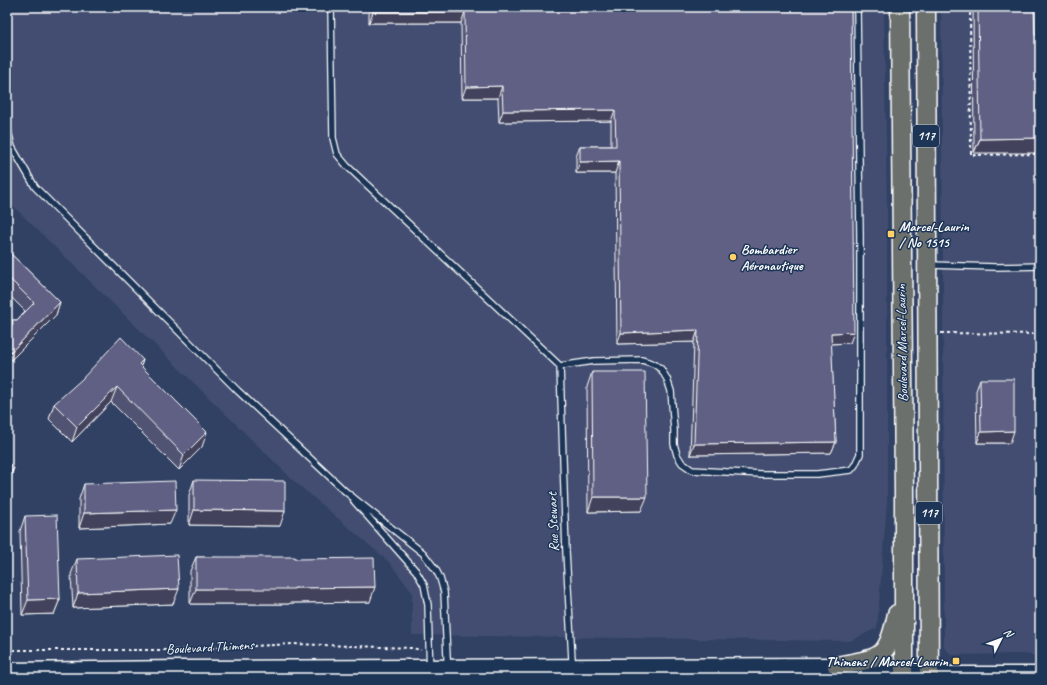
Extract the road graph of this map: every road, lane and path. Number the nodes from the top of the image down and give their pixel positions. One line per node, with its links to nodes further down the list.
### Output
1 (331, 7): 13 (lane)
2 (857, 7): 13 (lane)
3 (900, 7): 8 (main road, Boulevard Marcel-Laurin / 117)
4 (926, 7): 9 (main road, Boulevard Marcel-Laurin / 117)
5 (970, 7): 7 (path)
6 (7, 127): 14 (lane)
7 (1040, 154)
8 (901, 264): 9 (main road); 15 (main road, Boulevard Marcel-Laurin / 117)
9 (927, 265): 10 (lane); 25 (main road, Boulevard Marcel-Laurin / 117)
10 (1040, 266)
11 (938, 333): 12 (path)
12 (1040, 334)
13 (560, 366): 20 (lane, Rue Stewart)
14 (346, 492): 21 (lane); 22 (lane)
15 (904, 580): 18 (main road); 23 (main road, Boulevard Marcel-Laurin / 117)
16 (412, 648): 17 (path, Boulevard Thimens)
17 (7, 650)
18 (837, 666): 20 (street, Boulevard Thimens); 23 (street, Boulevard Thimens)
19 (7, 671): 21 (street, Boulevard Thimens)
20 (573, 672): 22 (street, Boulevard Thimens)
21 (430, 673): 22 (street, Boulevard Thimens)
22 (447, 673)
23 (904, 675): 25 (street, Boulevard Thimens)
24 (1040, 675): 25 (street, Boulevard Thimens)
25 (929, 676)

